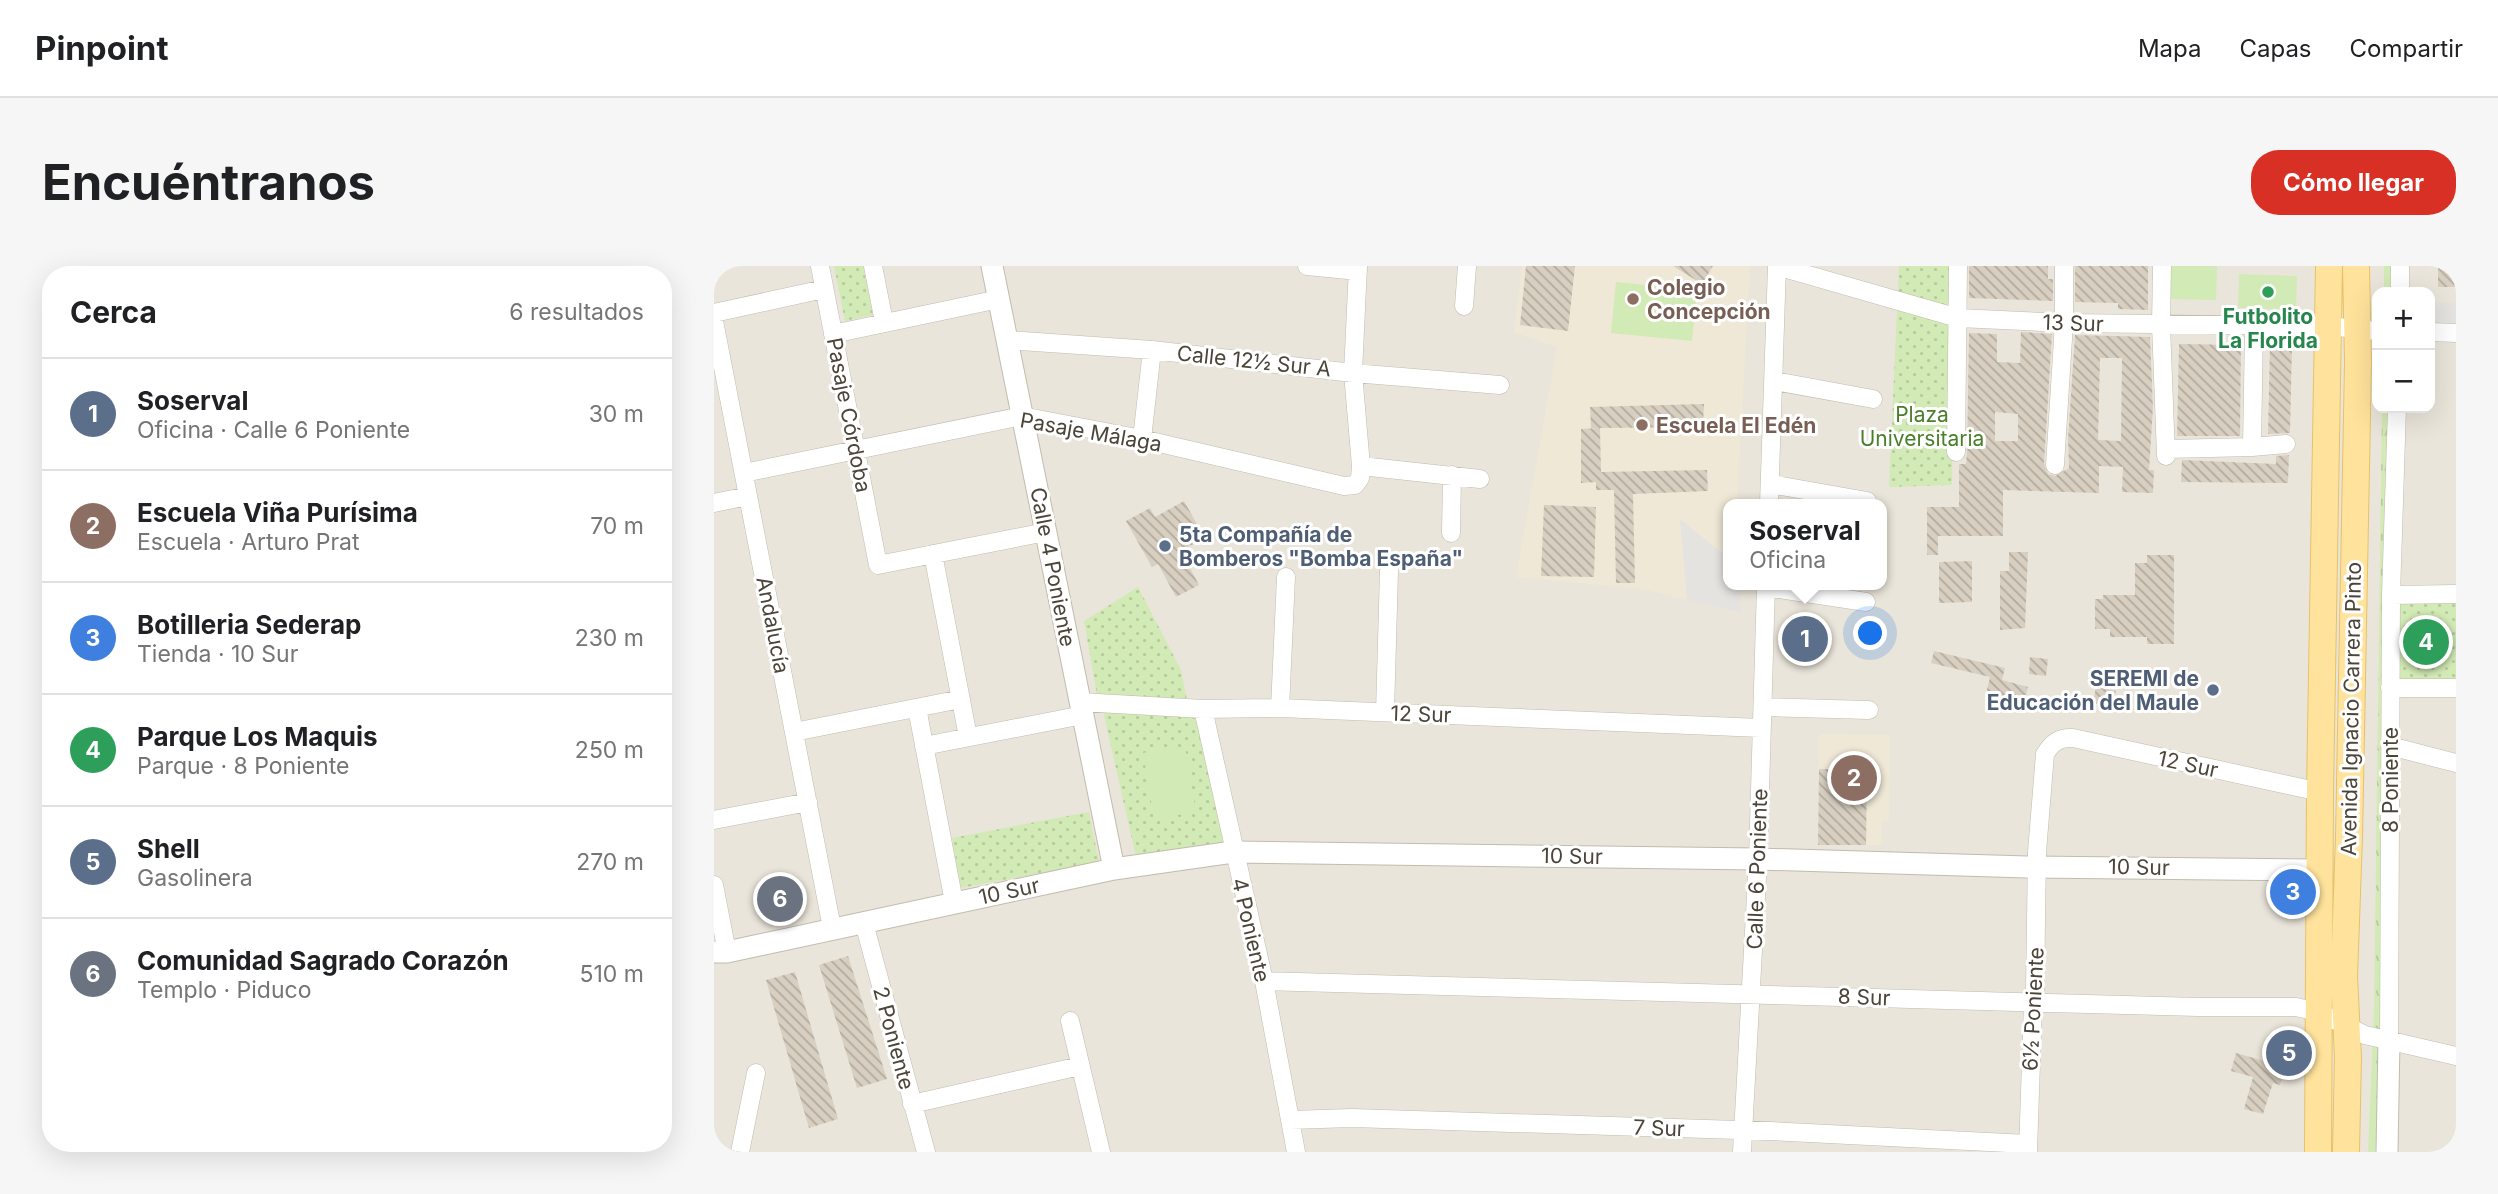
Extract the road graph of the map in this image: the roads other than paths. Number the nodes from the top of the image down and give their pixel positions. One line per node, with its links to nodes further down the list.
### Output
1 (820, 266): 15 (street, Pasaje Córdoba)
2 (873, 266): 21 (street)
3 (992, 266): 16 (street, Calle 4 Poniente)
4 (1307, 266): 13 (street)
5 (1467, 266): 17 (street)
6 (1777, 266): 19 (street, 13 Sur); 33 (street)
7 (1958, 266): 19 (street)
8 (2064, 266): 22 (street)
9 (2162, 266): 23 (street)
10 (2329, 266): 24 (main road, Avenida Ignacio Carrera Pinto)
11 (2356, 266): 26 (main road, Avenida Ignacio Carrera Pinto)
12 (2400, 266): 14 (street)
13 (1358, 269): 32 (street)
14 (2400, 287)
15 (824, 289): 18 (street); 29 (street, Pasaje Córdoba)
16 (999, 299): 21 (street); 30 (street, Calle 4 Poniente)
17 (1464, 306)
18 (714, 313)
19 (1958, 318): 22 (street, 13 Sur); 42 (street)
20 (714, 321): 45 (street, Andalucía)
21 (884, 322): 29 (street)
22 (2064, 323): 23 (street, 13 Sur); 43 (street)
23 (2161, 325): 25 (street, 13 Sur); 40 (street)
24 (2328, 326): 25 (street, 13 Sur); 26 (street, 13 Sur); 80 (main road, Avenida Ignacio Carrera Pinto)
25 (2254, 327): 40 (street)
26 (2368, 331): 98 (main road, Avenida Ignacio Carrera Pinto)
27 (2435, 332): 28 (street)
28 (2456, 332)
29 (833, 334): 41 (street, Pasaje Córdoba)
30 (1007, 340): 31 (street, Calle 12½ Sur A); 37 (street, Calle 4 Poniente)
31 (1152, 350): 32 (street, Calle 12½ Sur A); 38 (street)
32 (1353, 373): 34 (street, Calle 12½ Sur A); 44 (street)
33 (1774, 381): 35 (street); 48 (street)
34 (1500, 386)
35 (1873, 399)
36 (2397, 413): 61 (street, 8 Poniente)
37 (1022, 416): 38 (street, Pasaje Málaga); 41 (street, Pasaje Málaga); 53 (street, Calle 4 Poniente)
38 (1142, 439): 44 (street, Pasaje Málaga)
39 (2286, 444): 40 (street)
40 (2252, 447)
41 (855, 448): 45 (street, Pasaje Málaga); 55 (street, Pasaje Córdoba)
42 (1956, 452)
43 (2055, 465)
44 (1361, 466): 46 (street)
45 (744, 472): 49 (street, Andalucía)
46 (1452, 475): 47 (street); 54 (street)
47 (1480, 479)
48 (1770, 484): 50 (street); 51 (street)
49 (748, 496): 52 (street); 74 (street, Andalucía)
50 (1769, 499)
51 (1856, 499)
52 (714, 503)
53 (1046, 532): 55 (street); 69 (street, Calle 4 Poniente)
54 (1451, 533)
55 (933, 554): 65 (street)
56 (1390, 571): 72 (street)
57 (1286, 577): 68 (street)
58 (1766, 590): 66 (street, Calle 6 Poniente)
59 (1791, 590): 62 (street)
60 (2456, 594): 61 (street)
61 (2391, 595): 63 (street, 8 Poniente)
62 (1866, 602)
63 (2390, 688): 64 (street); 78 (street, 8 Poniente)
64 (2456, 688)
65 (961, 699): 67 (street); 75 (street)
66 (1763, 707): 71 (street); 73 (street, Calle 6 Poniente)
67 (916, 708): 74 (street); 77 (street)
68 (1280, 708): 70 (street, 12 Sur); 72 (street, 12 Sur)
69 (1081, 709): 70 (street, 12 Sur); 75 (street, 12 Sur); 86 (street, Calle 4 Poniente)
70 (1203, 709): 83 (street, 4 Poniente)
71 (1869, 710)
72 (1385, 712): 73 (street, 12 Sur)
73 (1762, 728): 84 (street, Calle 6 Poniente)
74 (794, 732): 81 (street, Andalucía)
75 (968, 737): 77 (street, 12 Sur)
76 (2056, 741): 80 (street, 12 Sur); 85 (street, 6½ Poniente)
77 (924, 746): 89 (street)
78 (2390, 747): 79 (street); 99 (street, 8 Poniente)
79 (2456, 763)
80 (2320, 792): 87 (main road, Avenida Ignacio Carrera Pinto)
81 (808, 802): 82 (street); 91 (street, Andalucía)
82 (714, 820)
83 (1233, 852): 84 (street, 10 Sur); 86 (street, 10 Sur); 93 (street, 4 Poniente)
84 (1758, 859): 85 (street, 10 Sur); 94 (street, Calle 6 Poniente)
85 (2037, 867): 87 (street, 10 Sur); 95 (street, 6½ Poniente)
86 (1114, 869): 89 (street, 10 Sur)
87 (2319, 870): 96 (main road, Avenida Ignacio Carrera Pinto)
88 (714, 885): 92 (street)
89 (954, 902): 90 (street, 10 Sur)
90 (864, 923): 91 (street, 10 Sur); 103 (street, 2 Poniente)
91 (832, 928): 92 (street, 10 Sur)
92 (720, 952)
93 (1264, 981): 94 (street, 8 Sur); 104 (street, 4 Poniente)
94 (1752, 995): 95 (street, 8 Sur); 105 (street, Calle 6 Poniente)
95 (2033, 1003): 96 (street, 8 Sur); 106 (street, 6½ Poniente)
96 (2318, 1012): 98 (street, 8 Sur); 112 (main road, Avenida Ignacio Carrera Pinto)
97 (1070, 1021): 101 (street)
98 (2347, 1027): 99 (street, 8 Sur); 113 (main road, Avenida Ignacio Carrera Pinto)
99 (2389, 1041): 100 (street, 8 Sur); 114 (street, 8 Poniente)
100 (2456, 1056)
101 (1080, 1066): 103 (street); 109 (street)
102 (756, 1073): 107 (street)
103 (912, 1104): 108 (street, 2 Poniente)
104 (1290, 1120): 105 (street, 7 Sur); 110 (street, 4 Poniente)
105 (1743, 1131): 106 (street, 7 Sur); 111 (street, Calle 6 Poniente)
106 (2028, 1148)
107 (740, 1152)
108 (926, 1152)
109 (1101, 1152)
110 (1296, 1152)
111 (1742, 1152)
112 (2318, 1152)
113 (2346, 1152)
114 (2387, 1152)

